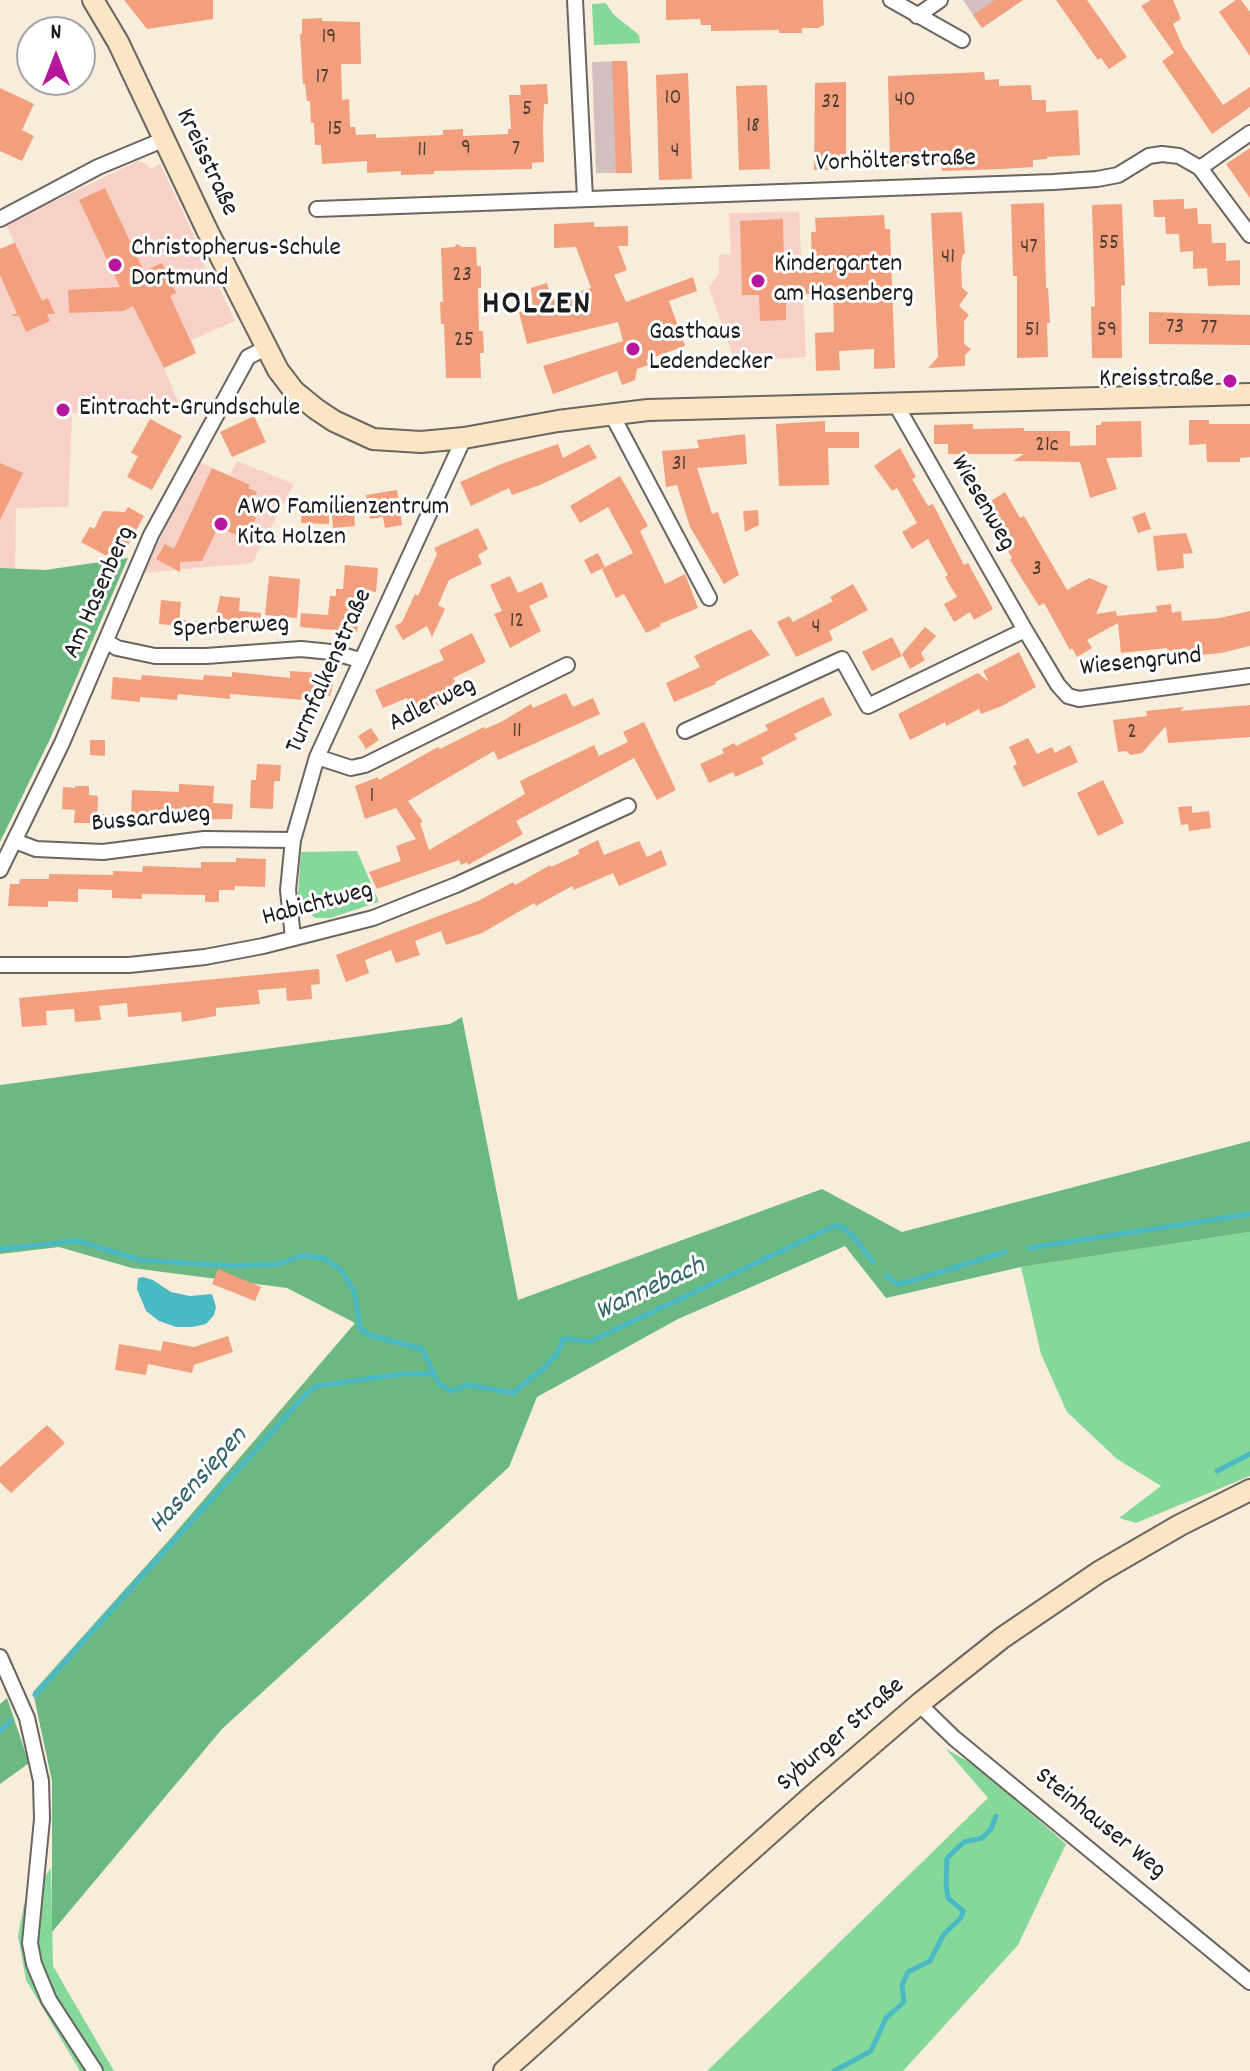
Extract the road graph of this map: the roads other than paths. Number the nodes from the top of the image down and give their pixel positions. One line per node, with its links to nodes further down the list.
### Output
1 (93, 0): 8 (main road, Kreisstraße)
2 (575, 0): 10 (street)
3 (891, 0): 5 (street)
4 (940, 0): 5 (street)
5 (917, 16): 6 (street)
6 (962, 40)
7 (1250, 133): 9 (street)
8 (165, 139): 12 (street); 14 (main road, Kreisstraße)
9 (1200, 168): 10 (street, Vorhölterstraße); 13 (street)
10 (585, 198): 11 (street, Vorhölterstraße)
11 (317, 209)
12 (0, 219)
13 (1250, 235)
14 (266, 348): 18 (main road, Kreisstraße); 21 (street, Am Hasenberg)
15 (1250, 394): 16 (main road, Kreisstraße)
16 (895, 403): 17 (main road, Kreisstraße); 20 (street, Wiesenweg)
17 (611, 413): 18 (main road, Kreisstraße); 19 (street)
18 (464, 438): 22 (street, Turmfalkenstraße)
19 (709, 598)
20 (1025, 630): 24 (street, Wiesengrund); 25 (street)
21 (106, 641): 22 (street, Sperberweg); 29 (street, Am Hasenberg)
22 (360, 660): 26 (street, Turmfalkenstraße)
23 (567, 665): 26 (street, Adlerweg)
24 (1250, 676)
25 (685, 731)
26 (317, 757): 28 (street, Turmfalkenstraße)
27 (628, 806): 31 (street, Habichtweg)
28 (293, 840): 29 (street, Bussardweg); 31 (street, Turmfalkenstraße)
29 (15, 841): 30 (street, Am Hasenberg)
30 (0, 870)
31 (293, 938): 32 (street, Habichtweg)
32 (0, 965)
33 (1250, 1490): 35 (main road, Syburger Straße)
34 (0, 1657): 37 (street)
35 (919, 1704): 36 (street, Steinhauser Weg); 38 (main road, Syburger Straße)
36 (1250, 1982)
37 (95, 2071)
38 (504, 2071)

